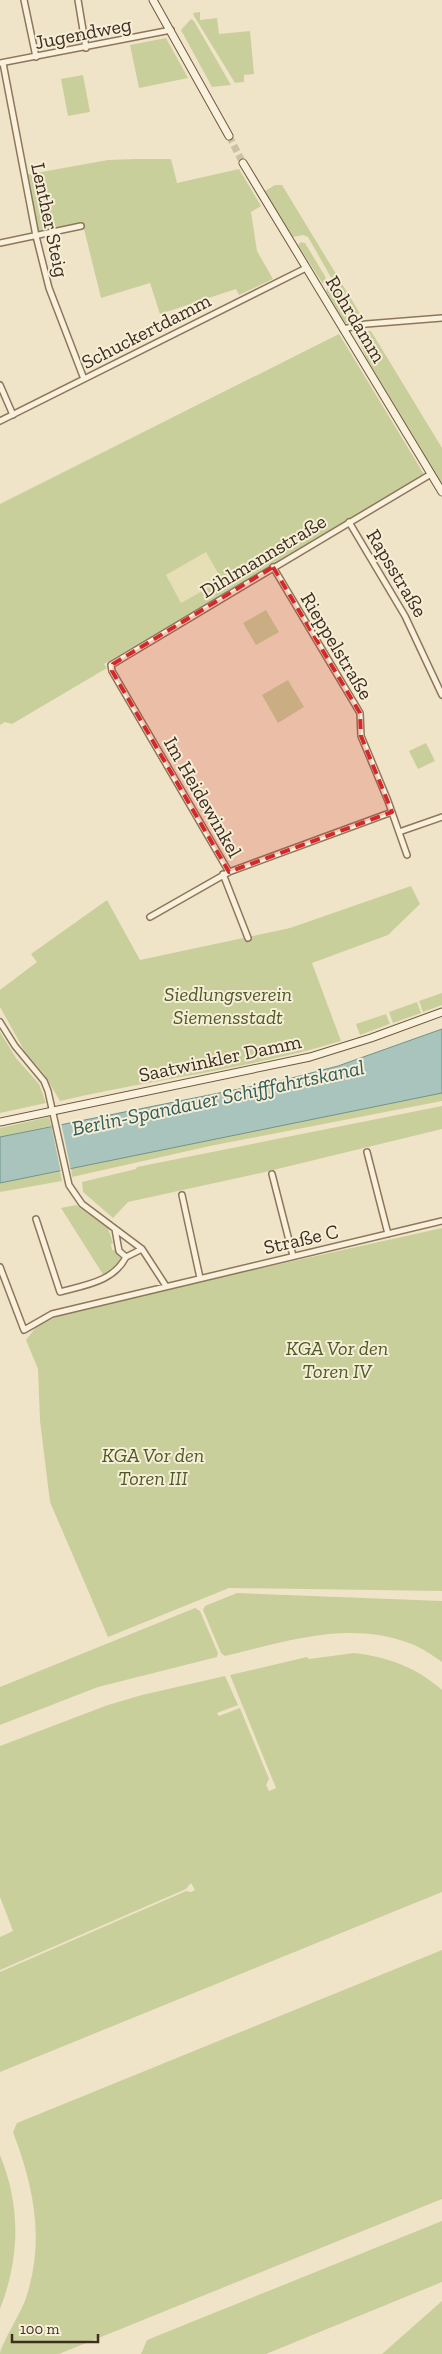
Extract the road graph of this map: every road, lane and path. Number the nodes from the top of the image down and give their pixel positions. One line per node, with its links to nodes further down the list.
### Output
1 (24, 0): 6 (street)
2 (78, 0): 5 (street)
3 (153, 0): 4 (main road)
4 (171, 30): 5 (street, Jugendweg); 8 (main road)
5 (86, 48): 6 (street, Jugendweg)
6 (36, 57): 7 (street, Jugendweg)
7 (1, 63): 11 (street, Lenther Steig)
8 (229, 136)
9 (243, 163): 13 (main road, Rohrdamm)
10 (81, 226): 11 (street)
11 (36, 236): 12 (street); 16 (street, Lenther Steig)
12 (0, 243)
13 (306, 268): 15 (main road, Rohrdamm); 16 (street, Schuckertdamm)
14 (442, 318): 15 (street)
15 (343, 329): 20 (main road, Rohrdamm)
16 (84, 379): 18 (street, Schuckertdamm)
17 (0, 385): 18 (street)
18 (13, 415): 19 (street, Schuckertdamm)
19 (0, 421)
20 (431, 474): 21 (main road, Rohrdamm); 22 (street, Dihlmannstraße)
21 (442, 492)
22 (349, 522): 23 (street, Dihlmannstraße); 25 (street, Rapsstraße)
23 (273, 567): 24 (street, Dihlmannstraße); 26 (street, Rieppelstraße)
24 (111, 665): 30 (street, Im Heidewinkel)
25 (442, 695)
26 (392, 812): 28 (street, Rieppelstraße); 30 (street, Im Heidewinkel)
27 (442, 817): 28 (street)
28 (399, 832): 29 (street, Rieppelstraße)
29 (407, 855)
30 (226, 873): 31 (street); 32 (street, Im Heidewinkel)
31 (150, 917)
32 (248, 938)
33 (442, 1012): 35 (main road, Saatwinkler Damm)
34 (0, 1022): 35 (street)
35 (54, 1113): 36 (main road, Saatwinkler Damm); 42 (street)
36 (0, 1122)
37 (367, 1152): 43 (street)
38 (272, 1174): 45 (street)
39 (182, 1195): 48 (street)
40 (36, 1219): 46 (street)
41 (442, 1221): 43 (street, Straße C)
42 (115, 1229): 44 (street); 46 (street)
43 (388, 1234): 45 (street, Straße C)
44 (142, 1249): 46 (street); 49 (street)
45 (293, 1256): 48 (street, Straße C)
46 (126, 1257)
47 (0, 1267): 49 (street, Straße C)
48 (200, 1278): 49 (street, Straße C)
49 (166, 1286)

